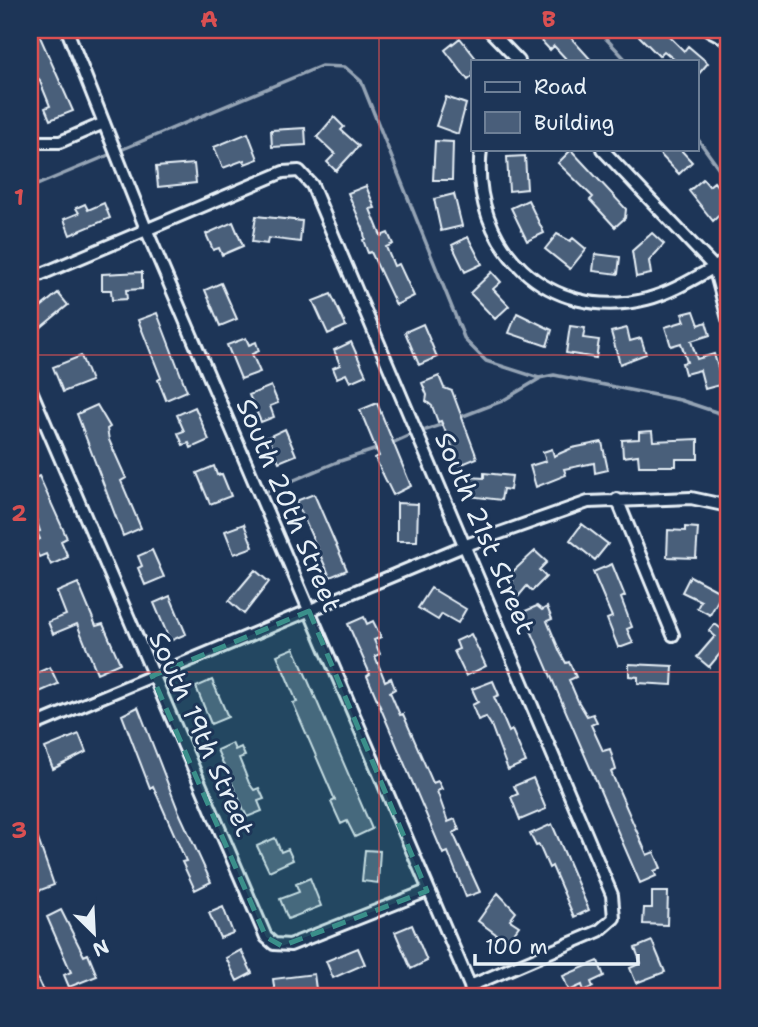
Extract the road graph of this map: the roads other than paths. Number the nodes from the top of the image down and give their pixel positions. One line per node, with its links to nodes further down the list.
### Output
1 (67, 30): 6 (street, South 20th Street)
2 (489, 30): 5 (street)
3 (709, 30): 4 (street)
4 (728, 40)
5 (518, 60)
6 (104, 123): 7 (street); 10 (street, South 20th Street)
7 (30, 142)
8 (481, 150): 12 (street)
9 (603, 150): 12 (street)
10 (146, 229): 13 (street); 18 (street, South 21st Street); 19 (street, South 20th Street)
11 (728, 260): 12 (street)
12 (714, 267): 14 (street)
13 (30, 279)
14 (728, 319)
15 (30, 388): 21 (street, South 19th Street)
16 (617, 499): 17 (street); 18 (street); 20 (street)
17 (728, 506)
18 (466, 545): 19 (street); 25 (street, South 21st Street)
19 (309, 611): 21 (street); 23 (street, South 20th Street)
20 (673, 635)
21 (152, 676): 22 (street); 23 (street, South 19th Street)
22 (30, 727)
23 (427, 891): 25 (street, South 20th Street)
24 (30, 984): 26 (main road)
25 (471, 992)
26 (36, 997)

